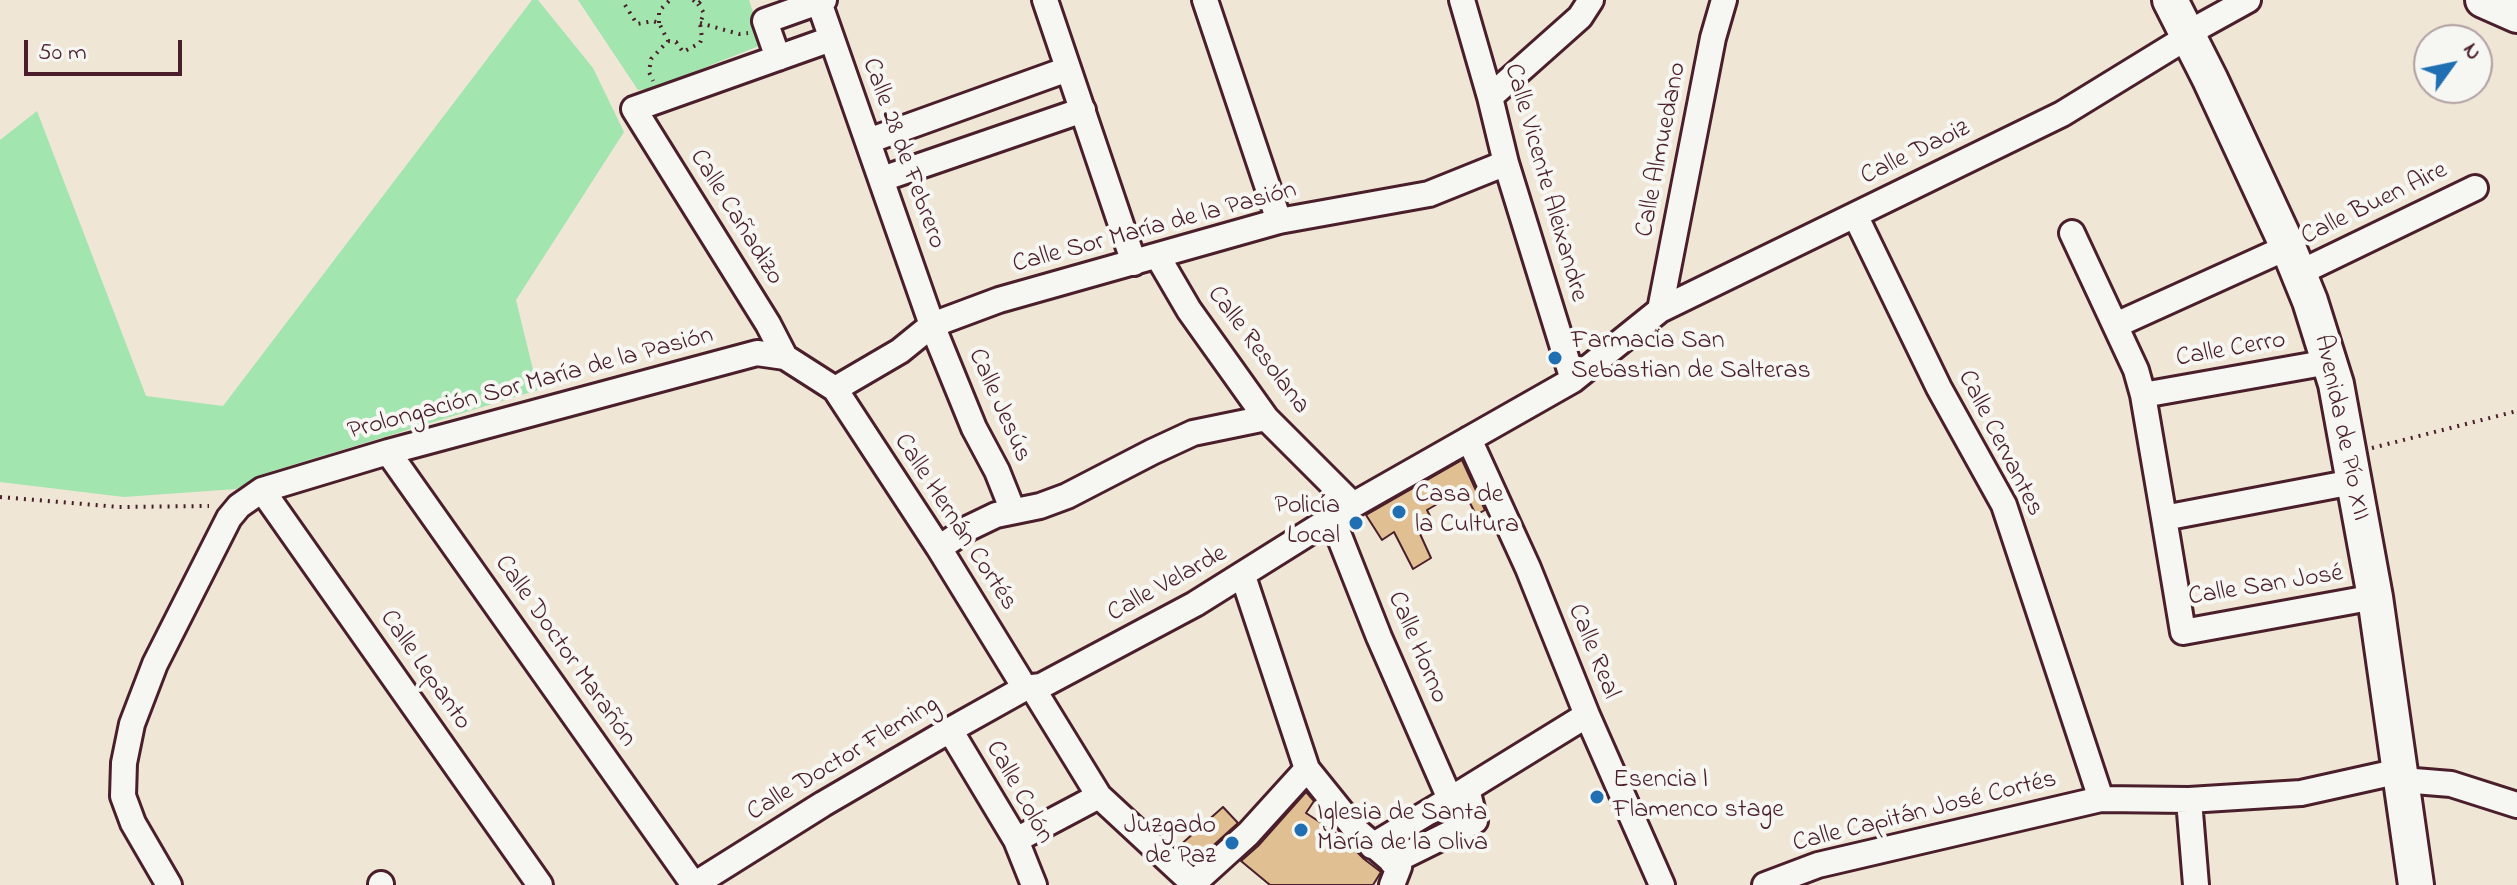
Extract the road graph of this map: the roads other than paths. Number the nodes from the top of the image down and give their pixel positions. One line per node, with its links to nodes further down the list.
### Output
1 (1045, 0): 14 (street)
2 (1205, 0): 22 (street)
3 (1462, 0): 15 (street, Calle Vicente Aleixandre)
4 (1591, 0): 15 (street)
5 (1724, 0): 27 (street, Calle Almuedano)
6 (2170, 0): 11 (main road, Avenida de Pío XII)
7 (2248, 0): 11 (street, Calle Daoiz)
8 (2483, 0): 10 (main road)
9 (822, 1): 12 (street, Calle 28 de Febrero); 13 (street)
10 (2517, 15)
11 (2189, 36): 21 (street, Calle Daoiz); 25 (main road, Avenida de Pío XII)
12 (831, 39): 13 (street); 17 (street, Calle 28 de Febrero)
13 (778, 58): 30 (street, Calle Cañadizo)
14 (1068, 69): 16 (street); 17 (street)
15 (1490, 97): 18 (street, Calle Vicente Aleixandre)
16 (1083, 110): 19 (street); 26 (street)
17 (868, 141): 19 (street, Calle 28 de Febrero)
18 (1506, 163): 22 (street, Calle Sor María de la Pasión); 32 (street, Calle Vicente Aleixandre)
19 (882, 179): 28 (street, Calle 28 de Febrero)
20 (2475, 188): 25 (street, Calle Buen Aire)
21 (1855, 215): 27 (street, Calle Daoiz); 53 (street, Calle Cervantes)
22 (1279, 221): 24 (street, Calle Sor María de la Pasión)
23 (2072, 233): 29 (street)
24 (1158, 257): 26 (street, Calle Sor María de la Pasión); 35 (street, Calle Resolana)
25 (2294, 260): 29 (street, Calle Buen Aire); 31 (main road, Avenida de Pío XII)
26 (1134, 263): 28 (street, Calle Sor María de la Pasión)
27 (1660, 310): 32 (street, Calle Daoiz)
28 (932, 325): 33 (street, Calle Sor María de la Pasión); 40 (street, Calle Jesús)
29 (2116, 325): 34 (street)
30 (785, 357): 33 (street); 37 (street, Prolongación Sor María de la Pasión)
31 (2329, 362): 34 (street, Calle Cerro); 38 (main road, Avenida de Pío XII)
32 (1573, 380): 36 (street, Calle Daoiz)
33 (835, 389): 43 (street, Calle Hernán Cortés)
34 (2143, 395): 42 (street)
35 (1266, 418): 40 (street); 41 (street, Calle Resolana)
36 (1469, 439): 41 (street, Calle Velarde); 47 (street, Calle Real)
37 (388, 452): 39 (street, Prolongación Sor María de la Pasión); 62 (street, Calle Doctor Marañón)
38 (2356, 466): 42 (street); 45 (main road, Avenida de Pío XII)
39 (262, 490): 60 (street, Prolongación Sor María de la Pasión); 61 (street, Calle Lepanto)
40 (1013, 511): 43 (street)
41 (1343, 512): 44 (street, Calle Velarde); 51 (street, Calle Horno)
42 (2164, 518): 45 (street, Calle San José)
43 (939, 548): 46 (street, Calle Hernán Cortés)
44 (1243, 576): 46 (street, Calle Velarde); 49 (street)
45 (2375, 597): 50 (main road, Avenida de Pío XII)
46 (1029, 687): 48 (street, Calle Doctor Fleming); 52 (street, Calle Hernán Cortés)
47 (1587, 715): 51 (street); 64 (street, Calle Real)
48 (950, 730): 56 (street, Calle Colón); 62 (street, Calle Doctor Fleming)
49 (1307, 769): 57 (street); 59 (street)
50 (2401, 776): 54 (street, Calle Capitán José Cortés); 55 (street, Calle Capitán José Cortés); 67 (main road, Avenida de Pío XII)
51 (1458, 794): 57 (street); 58 (street)
52 (1099, 796): 56 (street); 59 (street, Calle Hernán Cortés)
53 (2101, 799): 54 (street, Calle Capitán José Cortés); 65 (street, Calle Capitán José Cortés)
54 (2189, 800): 66 (street)
55 (2517, 805)
56 (1016, 840): 63 (street, Calle Colón)
57 (1372, 846): 58 (street)
58 (1392, 873)
59 (1194, 884)
60 (169, 885)
61 (540, 885)
62 (694, 885)
63 (1034, 885)
64 (1662, 885)
65 (1765, 885)
66 (2196, 885)
67 (2416, 885)

